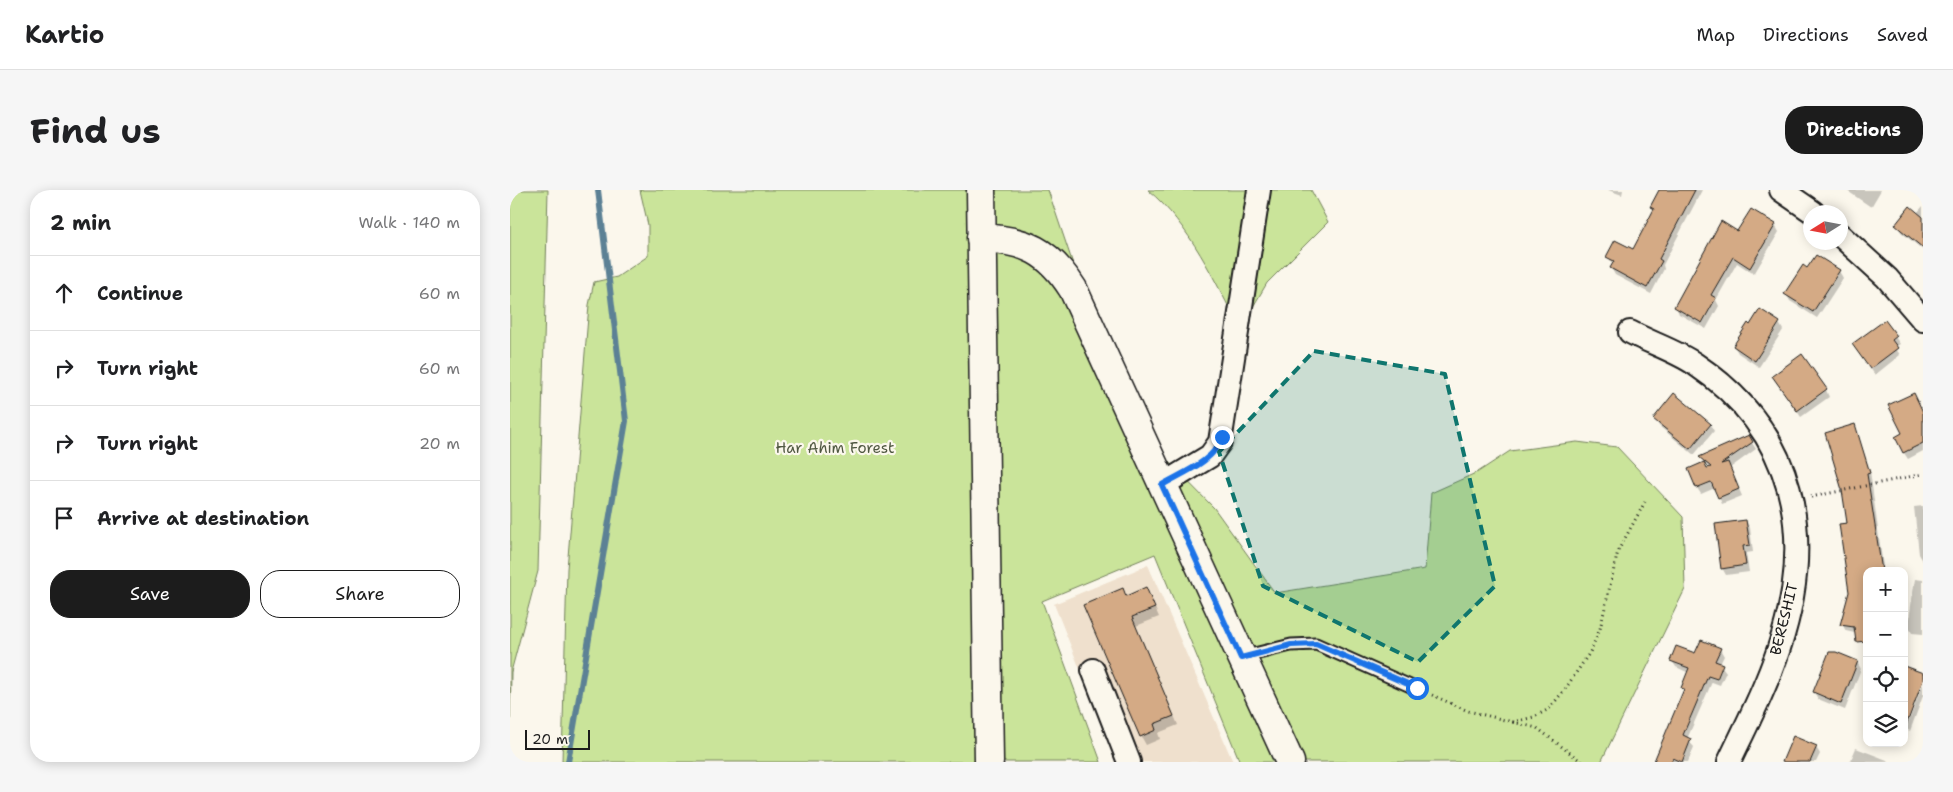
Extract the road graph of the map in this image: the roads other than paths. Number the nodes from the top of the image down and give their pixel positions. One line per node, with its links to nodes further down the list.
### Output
1 (981, 190): 5 (street)
2 (1259, 190): 9 (street)
3 (1781, 190): 4 (street)
4 (1803, 205)
5 (981, 238): 9 (street); 13 (street)
6 (1848, 242): 7 (street)
7 (1923, 320)
8 (1630, 332): 16 (street, BERESHIT)
9 (1162, 485): 10 (street)
10 (1241, 658): 12 (lane); 15 (street)
11 (1093, 670): 14 (street)
12 (1417, 688)
13 (989, 762)
14 (1129, 762)
15 (1290, 762)
16 (1729, 762)

